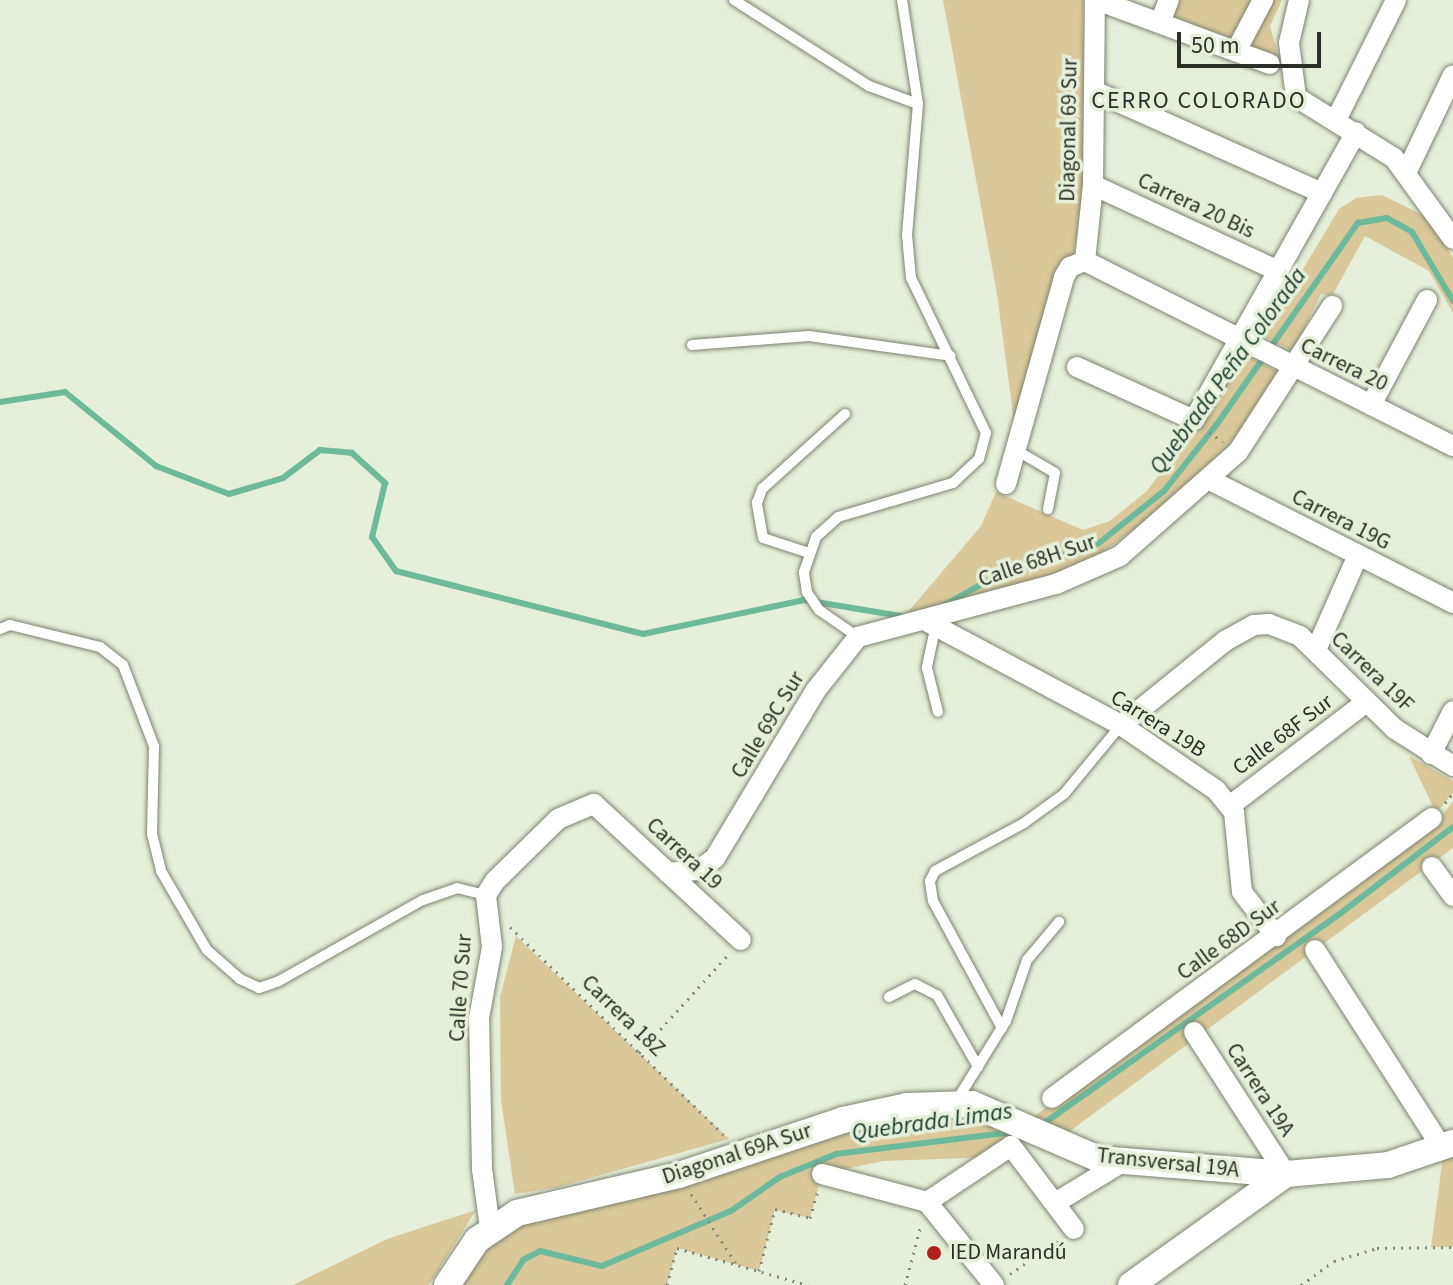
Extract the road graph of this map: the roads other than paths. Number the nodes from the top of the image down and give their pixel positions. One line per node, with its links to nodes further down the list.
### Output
1 (734, 0): 13 (lane)
2 (902, 0): 13 (lane)
3 (1096, 0): 8 (street); 12 (street, Diagonal 69 Sur)
4 (1169, 0): 8 (street)
5 (1263, 0): 9 (street)
6 (1299, 0): 14 (street)
7 (1396, 0): 14 (street)
8 (1160, 23): 9 (street)
9 (1236, 51): 10 (street)
10 (1270, 64)
11 (1453, 75): 16 (street)
12 (1094, 91): 17 (street, Diagonal 69 Sur); 18 (street)
13 (918, 104): 26 (lane)
14 (1336, 120): 15 (street)
15 (1356, 132): 16 (street); 18 (street)
16 (1407, 171): 19 (street)
17 (1093, 185): 20 (street, Diagonal 69 Sur); 21 (street, Carrera 20 Bis)
18 (1322, 193): 21 (street)
19 (1453, 239)
20 (1085, 261): 24 (street, Carrera 20); 32 (street)
21 (1278, 271): 24 (street)
22 (1427, 300): 29 (street)
23 (1332, 306): 27 (street, Calle 68H Sur)
24 (1247, 344): 27 (street, Carrera 20); 28 (street)
25 (692, 345): 26 (lane)
26 (951, 356): 36 (lane)
27 (1286, 363): 29 (street, Carrera 20); 33 (street, Calle 68H Sur)
28 (1077, 367)
29 (1371, 405): 31 (street, Carrera 20)
30 (845, 414): 36 (lane)
31 (1452, 442)
32 (1016, 450): 34 (street); 35 (lane)
33 (1208, 479): 37 (street, Carrera 19G); 39 (street, Calle 68H Sur)
34 (1006, 484)
35 (1048, 509)
36 (809, 553): 41 (lane)
37 (1358, 555): 38 (street, Carrera 19G); 42 (street)
38 (1453, 603)
39 (932, 626): 41 (street); 45 (lane); 46 (street, Carrera 19B)
40 (0, 629): 53 (lane)
41 (858, 637): 52 (street, Calle 69C Sur)
42 (1316, 650): 43 (street, Carrera 19F); 46 (street, Carrera 19F)
43 (1365, 703): 47 (street, Carrera 19F); 49 (street, Calle 68F Sur)
44 (1453, 711): 47 (street)
45 (938, 712)
46 (1121, 725): 49 (street, Carrera 19B); 60 (lane)
47 (1431, 754): 48 (street, Carrera 19F)
48 (1453, 766)
49 (1231, 805): 56 (street)
50 (1432, 818): 56 (street, Calle 68D Sur)
51 (1432, 867): 54 (street)
52 (668, 873): 53 (street, Carrera 19); 57 (street, Carrera 19)
53 (486, 895): 72 (street, Calle 70 Sur)
54 (1453, 896)
55 (1059, 922): 60 (lane)
56 (1276, 936): 63 (street, Calle 68D Sur)
57 (741, 940)
58 (1315, 950): 66 (street)
59 (889, 997): 62 (lane)
60 (1002, 1028): 62 (lane)
61 (1194, 1032): 69 (street, Carrera 19A)
62 (978, 1067): 64 (lane)
63 (1052, 1098)
64 (956, 1102): 65 (street, Diagonal 69A Sur); 72 (street, Diagonal 69A Sur)
65 (1052, 1141): 67 (street, Transversal 19A)
66 (1448, 1146): 69 (street, Transversal 19A)
67 (1124, 1161): 69 (street, Transversal 19A); 71 (street)
68 (822, 1174): 70 (street)
69 (1286, 1174): 76 (street)
70 (927, 1202): 71 (street); 75 (street)
71 (1055, 1203): 73 (street)
72 (490, 1228): 74 (street, Diagonal 69A Sur)
73 (1074, 1229)
74 (447, 1285)
75 (994, 1285)
76 (1131, 1285)

